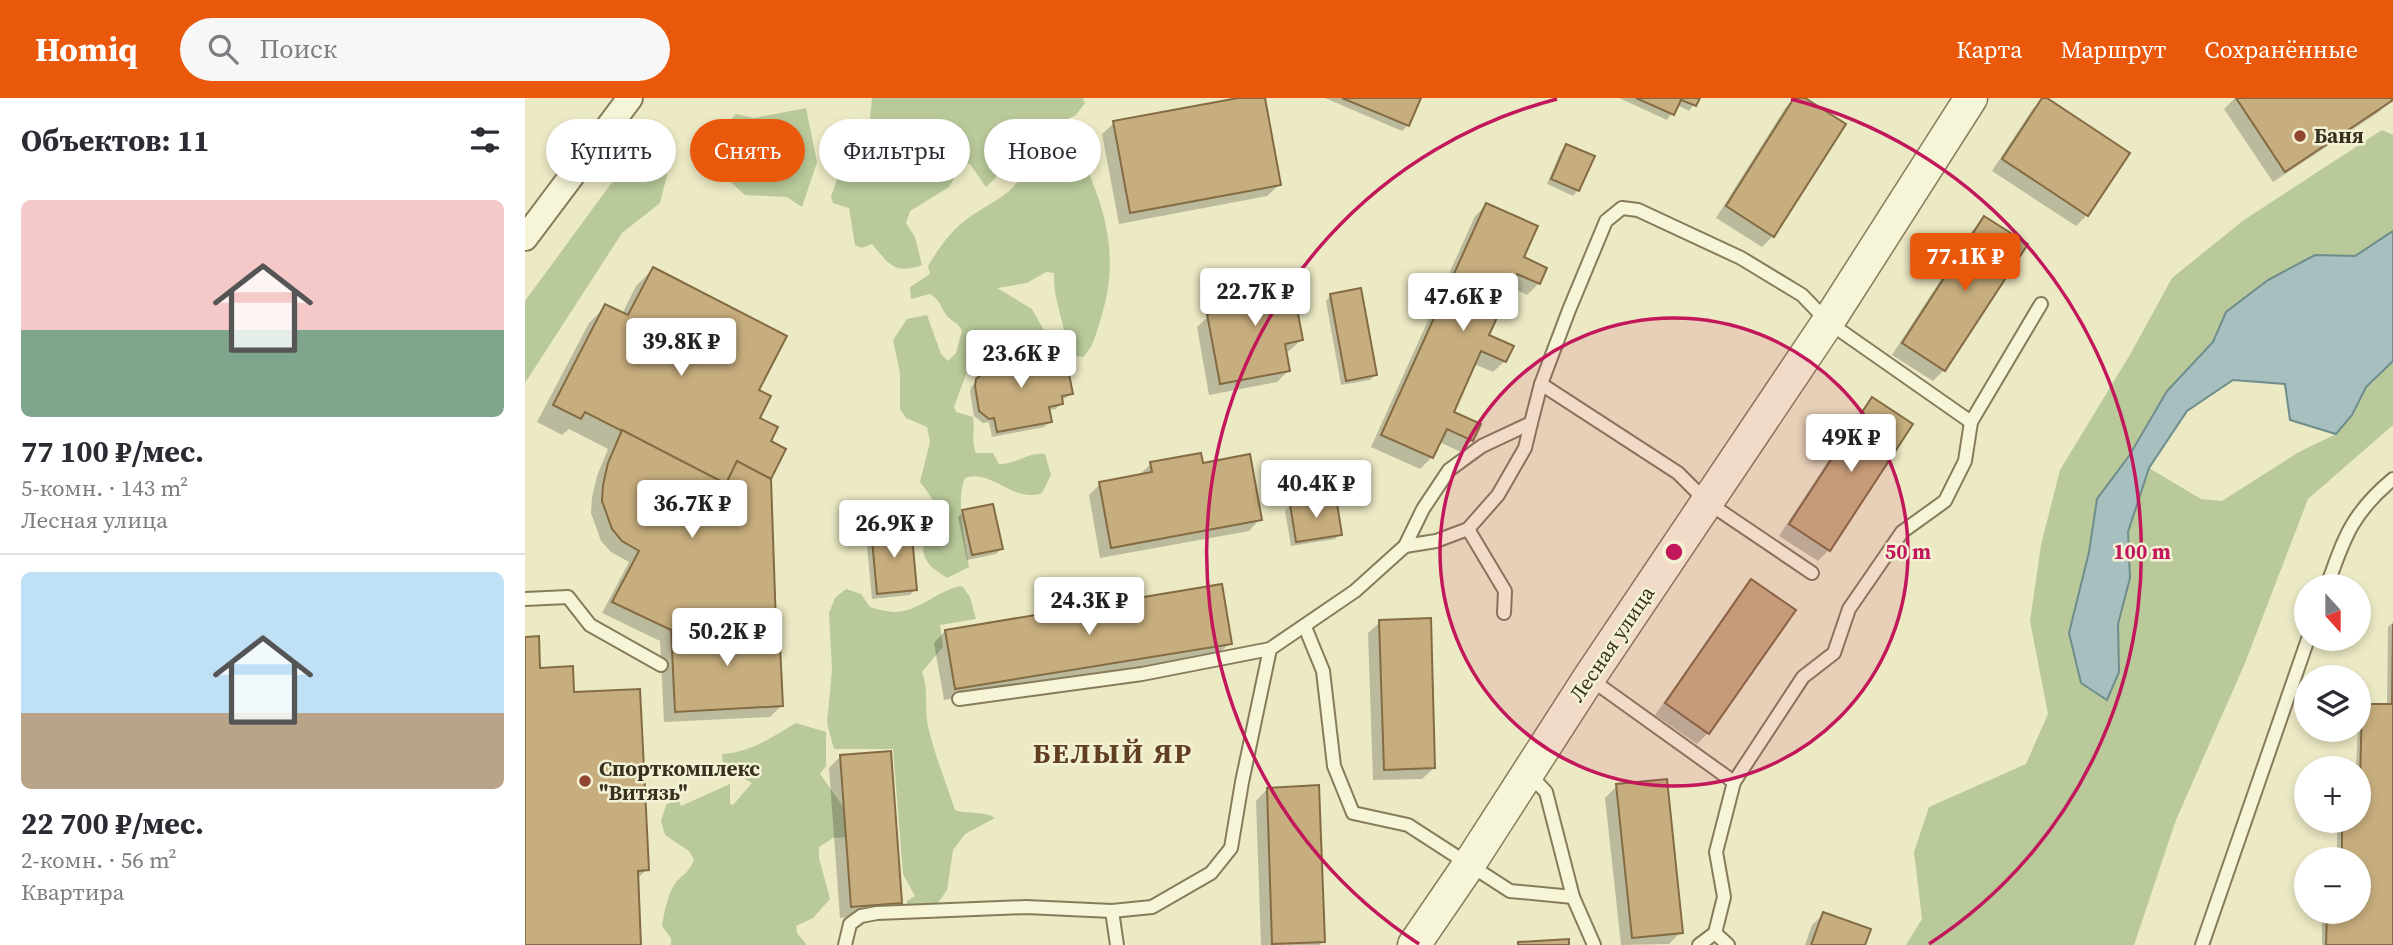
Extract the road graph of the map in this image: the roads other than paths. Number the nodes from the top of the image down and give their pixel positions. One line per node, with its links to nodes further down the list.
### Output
1 (630, 98): 3 (street)
2 (1972, 98): 5 (street, Лесная улица)
3 (525, 238)
4 (2041, 304): 7 (lane)
5 (1828, 322): 6 (lane); 7 (lane); 10 (street, Лесная улица)
6 (1541, 384): 8 (lane); 10 (lane)
7 (1971, 422): 24 (lane)
8 (1531, 423): 11 (lane); 12 (lane)
9 (2393, 479): 14 (lane)
10 (1707, 502): 13 (lane); 21 (street, Лесная улица)
11 (1468, 529): 12 (lane); 16 (lane)
12 (1405, 546): 17 (lane)
13 (1812, 573)
14 (2331, 574)
15 (525, 599): 20 (lane)
16 (1504, 613)
17 (1305, 627): 18 (lane); 25 (lane)
18 (1270, 649): 22 (lane); 27 (lane)
19 (2304, 651): 35 (lane)
20 (661, 665)
21 (1589, 678): 23 (street, Лесная улица); 24 (lane)
22 (959, 699)
23 (1528, 772): 25 (street, Лесная улица); 26 (lane)
24 (1734, 782): 28 (lane)
25 (1468, 866): 26 (lane); 31 (street, Лесная улица)
26 (1573, 897): 32 (lane)
27 (1112, 911): 29 (lane); 30 (lane)
28 (1715, 933): 33 (lane); 34 (lane)
29 (845, 945)
30 (1117, 945)
31 (1414, 945)
32 (1594, 945)
33 (1699, 945)
34 (1728, 945)
35 (2202, 945)

